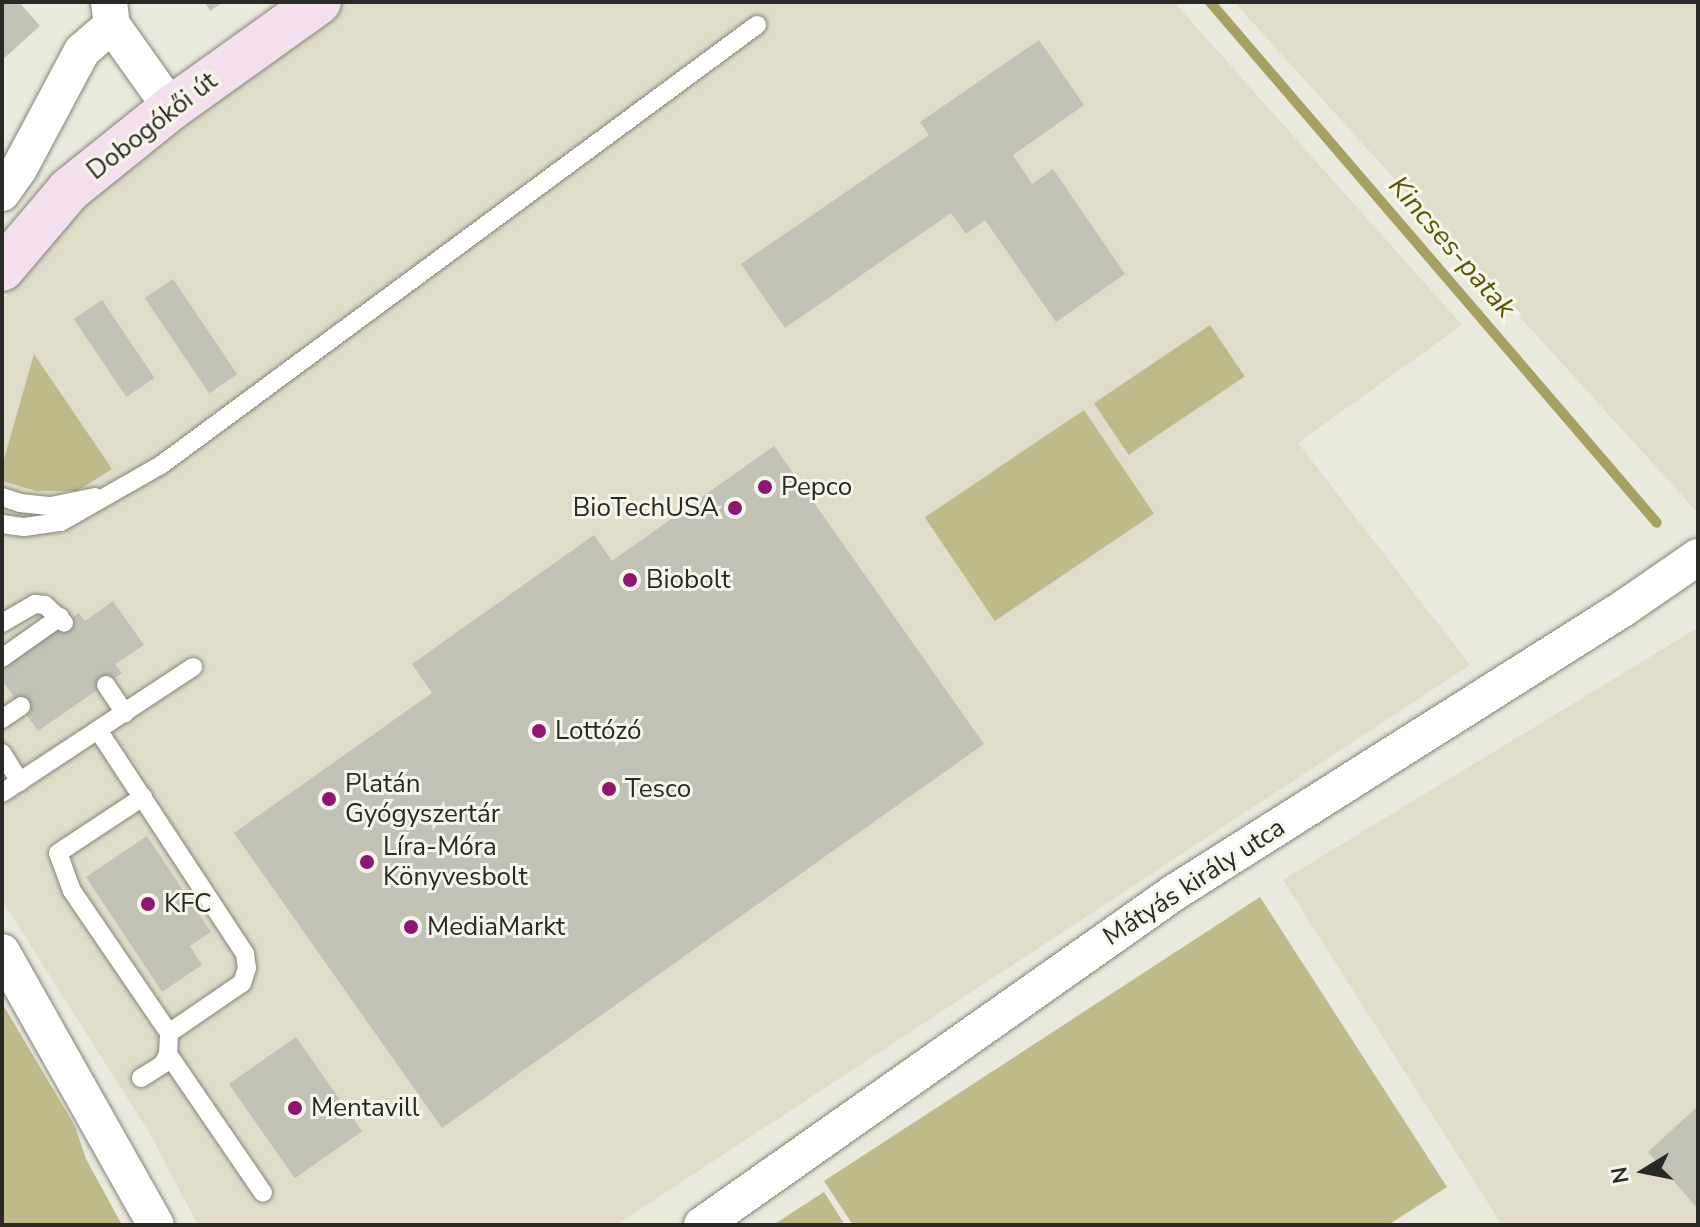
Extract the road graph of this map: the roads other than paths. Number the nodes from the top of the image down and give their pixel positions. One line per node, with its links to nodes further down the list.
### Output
1 (319, 2): 4 (main road, Dobogókői út)
2 (111, 14): 4 (street); 5 (street)
3 (757, 25): 7 (lane)
4 (171, 108): 6 (main road, Dobogókői út)
5 (2, 193)
6 (2, 269)
7 (116, 490): 8 (lane); 9 (lane)
8 (2, 497)
9 (2, 524)
10 (1698, 557): 29 (street, Mátyás király utca)
11 (2, 623): 12 (lane)
12 (2, 658)
13 (193, 667): 16 (lane)
14 (106, 685): 16 (lane)
15 (21, 706): 17 (lane)
16 (125, 713): 18 (lane)
17 (2, 719)
18 (98, 730): 20 (lane); 22 (lane)
19 (2, 753): 20 (lane)
20 (20, 782): 21 (lane)
21 (2, 793)
22 (143, 797): 24 (lane); 24 (lane)
23 (2, 952): 28 (street)
24 (169, 1033): 25 (lane)
25 (168, 1054): 26 (lane); 27 (lane)
26 (141, 1078)
27 (263, 1193)
28 (156, 1225)
29 (702, 1225)

